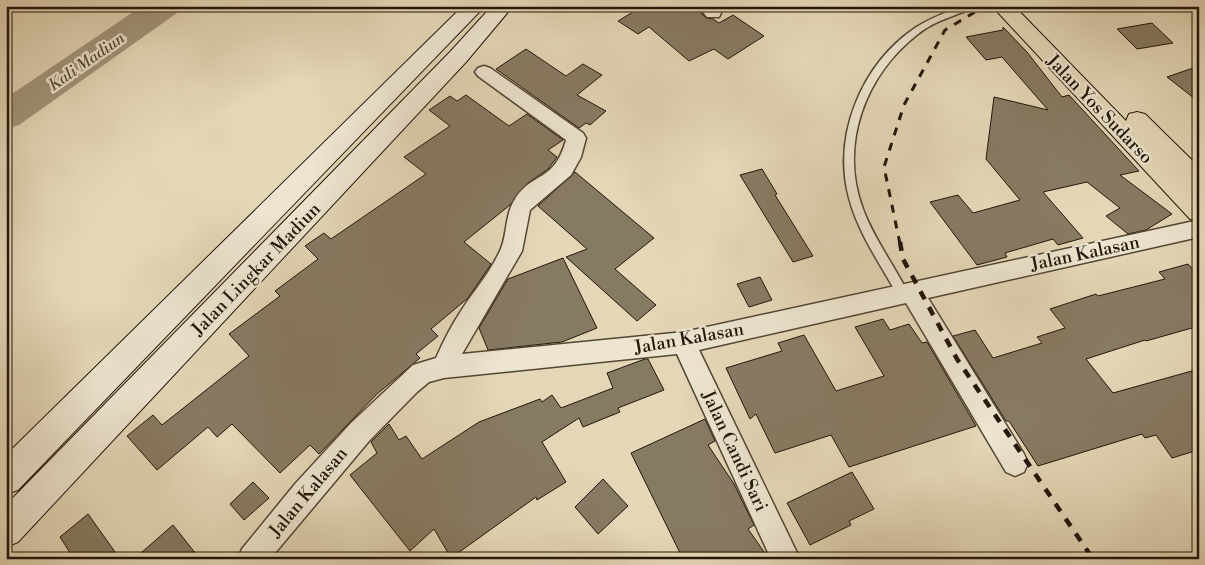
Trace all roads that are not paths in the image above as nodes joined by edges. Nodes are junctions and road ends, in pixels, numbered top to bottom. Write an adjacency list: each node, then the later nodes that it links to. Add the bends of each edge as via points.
1 (475, 6): 14 (main road, Jalan Lingkar Madiun)
2 (503, 6): 15 (main road, Jalan Lingkar Madiun)
3 (972, 6): 10 (lane, via 933,21 904,41 874,74 854,123 848,172 854,199)
4 (1002, 6): 8 (highway, Jalan Yos Sudarso)
5 (1026, 6): 7 (highway, Jalan Yos Sudarso)
6 (484, 72): 12 (street, via 576,138 562,172 525,201 518,213 512,249 498,276 462,328)
7 (1199, 183)
8 (1199, 212)
9 (1199, 228): 10 (street, Jalan Kalasan)
10 (906, 292): 11 (street, Jalan Kalasan); 13 (street)
11 (684, 343): 12 (street, Jalan Kalasan); 17 (street, Jalan Candi Sari)
12 (444, 367): 16 (street, Jalan Kalasan, via 422,373 360,432)
13 (1015, 463)
14 (6, 478)
15 (6, 530)
16 (252, 559)
17 (786, 559)

